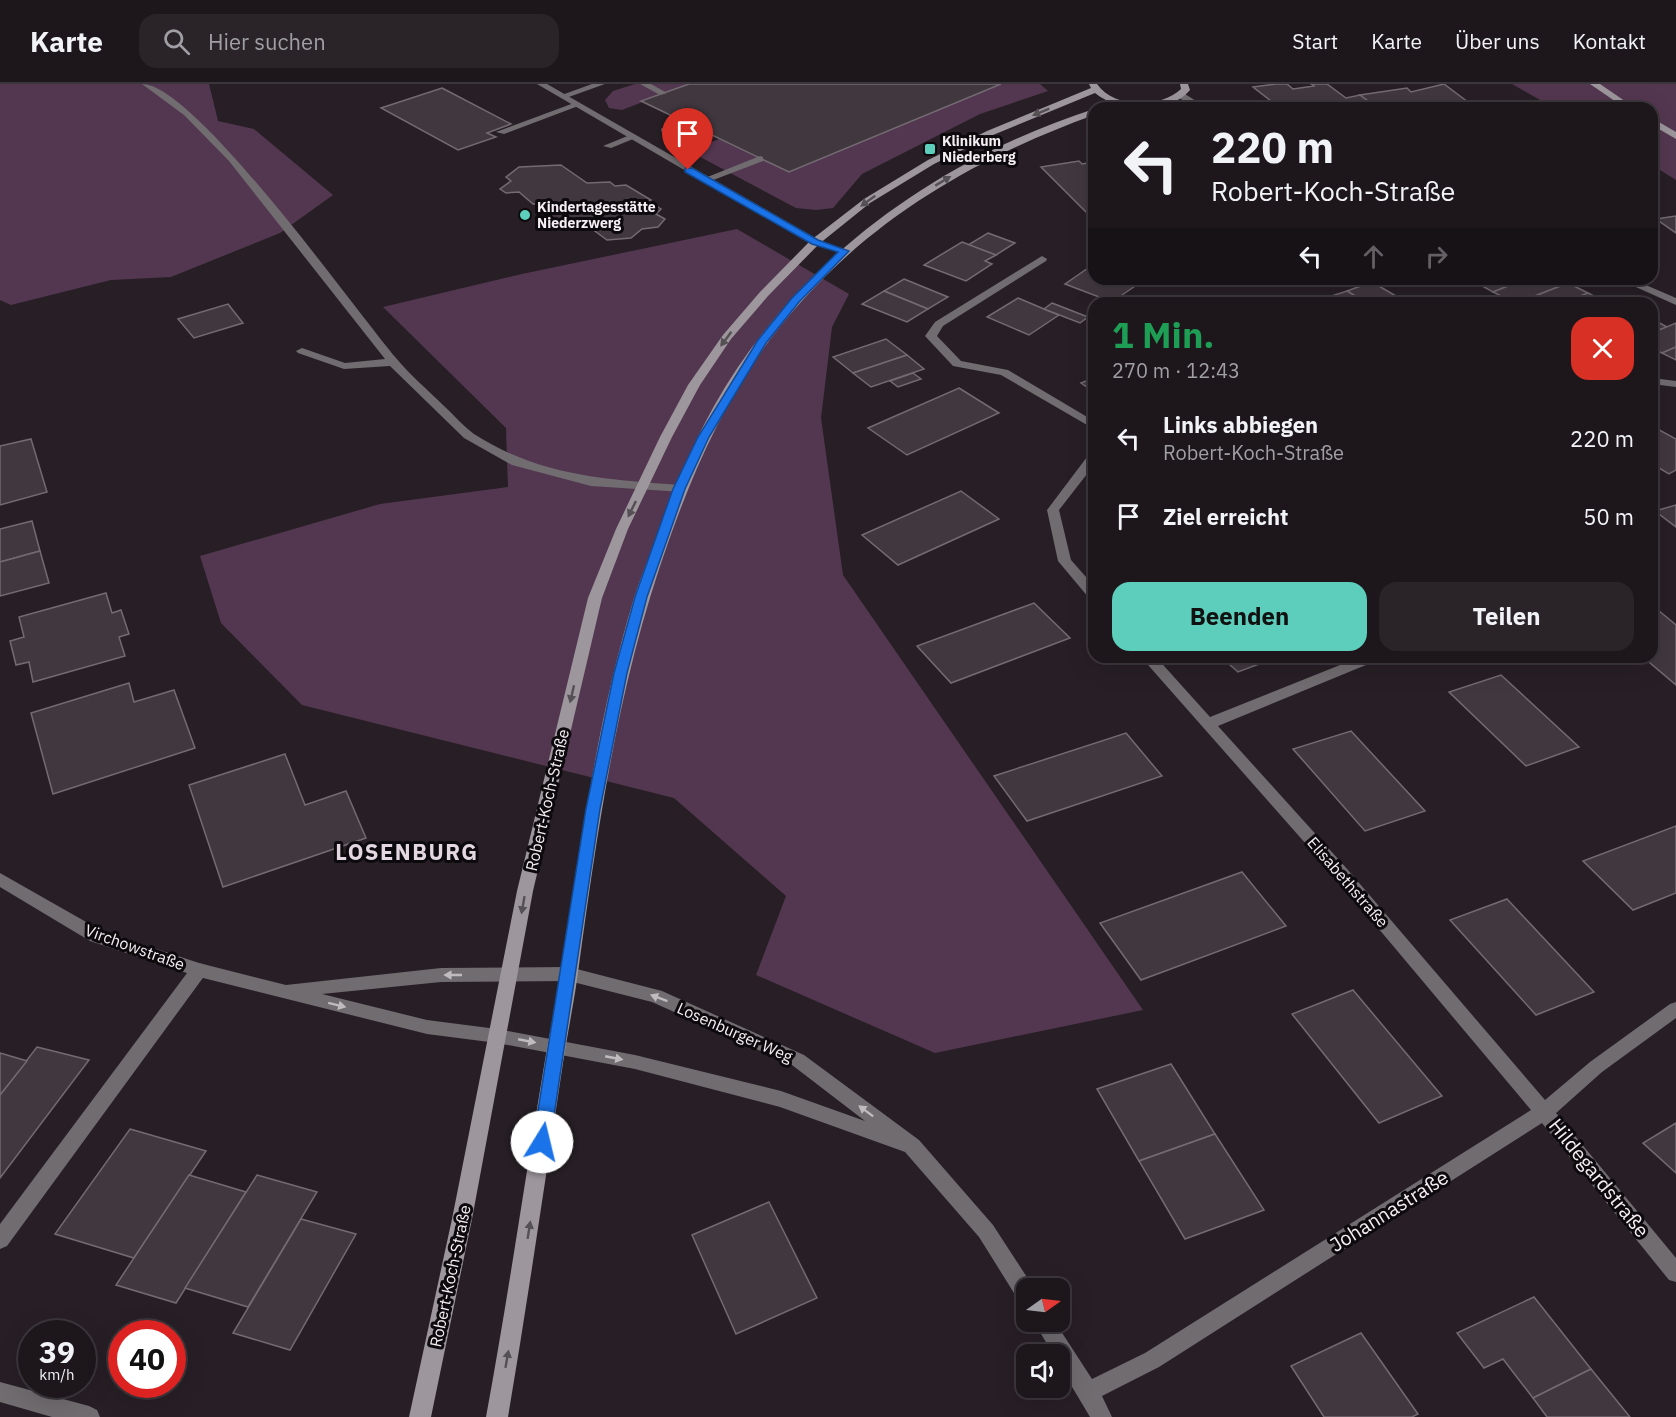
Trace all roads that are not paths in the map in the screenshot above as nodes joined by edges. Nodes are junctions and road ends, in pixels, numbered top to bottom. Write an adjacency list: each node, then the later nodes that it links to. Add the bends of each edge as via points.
1 (146, 84): 30 (street, via 187,112 232,159)
2 (541, 84): 9 (street)
3 (601, 84): 9 (street)
4 (644, 84): 8 (street)
5 (1184, 84): 10 (street)
6 (1594, 84): 14 (street)
7 (1094, 87): 11 (street, via 1105,97); 24 (street, Robert-Koch-Straße, one-way to 24, via 931,162 867,201)
8 (663, 93)
9 (562, 96): 15 (street)
10 (1182, 96): 12 (street); 13 (street)
11 (1121, 102)
12 (1163, 102)
13 (1192, 102)
14 (1622, 102)
15 (577, 105): 18 (street); 20 (street)
16 (1088, 114): 25 (street, one-way to 16, via 888,216 962,170 1018,141)
17 (1658, 125): 19 (street)
18 (501, 132)
19 (1676, 136)
20 (633, 137): 21 (street); 23 (street)
21 (608, 146)
22 (760, 159): 23 (street)
23 (705, 180): 24 (street)
24 (815, 242): 25 (street); 35 (street, Robert-Koch-Straße, one-way to 35, via 727,337 694,385)
25 (844, 251): 36 (street, via 762,342 704,437)
26 (1042, 259): 33 (street, via 939,324 931,336 957,364 1004,372)
27 (1637, 285): 28 (street)
28 (1676, 302)
29 (302, 351): 30 (street, via 344,366)
30 (393, 362): 35 (street, via 468,435 516,462 591,482)
31 (1658, 382): 32 (street)
32 (1676, 384)
33 (1088, 422)
34 (1088, 464): 37 (street, via 1053,510 1065,561)
35 (642, 488): 36 (street); 43 (street, Robert-Koch-Straße, one-way to 43, via 595,598 525,891)
36 (679, 489): 44 (street, via 641,597 620,673 591,821)
37 (1088, 588)
38 (1153, 663): 40 (street, Elisabethstraße)
39 (1357, 663): 40 (street)
40 (1208, 724): 49 (street, Elisabethstraße)
41 (0, 879): 42 (street, Virchowstraße, via 96,936)
42 (199, 970): 45 (street, Virchowstraße); 51 (street)
43 (511, 974): 44 (street, Virchowstraße); 45 (street, Virchowstraße, one-way to 45, via 441,975); 47 (street, Robert-Koch-Straße)
44 (569, 974): 48 (street); 50 (street, Losenburger Weg, one-way to 44, via 798,1060 656,996)
45 (280, 991): 47 (street, Virchowstraße, one-way to 47, via 427,1027)
46 (1676, 1009): 49 (street, Johannastraße, via 1596,1067)
47 (497, 1036): 48 (street, Virchowstraße, one-way to 48); 58 (street, Robert-Koch-Straße)
48 (556, 1047): 50 (street, Losenburger Weg, one-way to 50, via 781,1099); 59 (street, one-way to 48)
49 (1545, 1111): 52 (street, Hildegardstraße); 56 (street, Johannastraße, via 1152,1360)
50 (912, 1146): 53 (street, Losenburger Weg, via 986,1231)
51 (0, 1240)
52 (1676, 1273)
53 (1016, 1278)
54 (1050, 1332): 56 (street)
55 (0, 1392): 57 (street)
56 (1088, 1392): 60 (street)
57 (89, 1417)
58 (420, 1417)
59 (497, 1417)
60 (1101, 1417)

